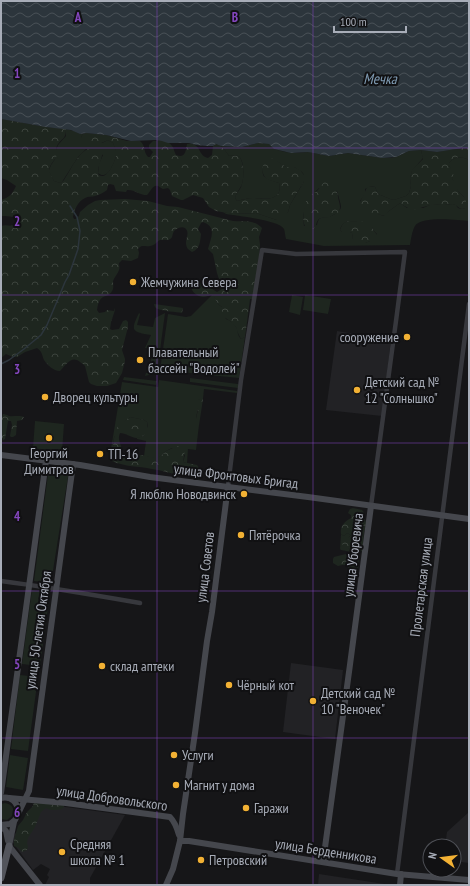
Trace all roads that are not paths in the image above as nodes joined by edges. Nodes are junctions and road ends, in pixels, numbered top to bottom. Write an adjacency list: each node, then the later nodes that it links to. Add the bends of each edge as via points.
1 (405, 252): 6 (street, улица Советов, via 296,254 262,250); 7 (street, улица Уборевича)
2 (469, 304): 8 (street, Пролетарская улица)
3 (1, 455): 4 (street, улица Фронтовых Бригад)
4 (46, 461): 5 (street, улица Фронтовых Бригад); 11 (street, улица 50-летия Октября)
5 (73, 464): 6 (street, улица Фронтовых Бригад, via 150,477); 12 (street, улица 50-летия Октября)
6 (228, 486): 7 (street, улица Фронтовых Бригад); 19 (street, улица Советов)
7 (371, 506): 8 (street, улица Фронтовых Бригад); 25 (street, улица Уборевича)
8 (442, 516): 9 (street, улица Фронтовых Бригад); 26 (street, Пролетарская улица)
9 (469, 520)
10 (1, 581): 11 (street)
11 (29, 585): 12 (street); 14 (street, улица 50-летия Октября)
12 (56, 588): 13 (street); 17 (street, улица 50-летия Октября)
13 (140, 603)
14 (1, 794)
15 (1, 798): 16 (street, улица Добровольского)
16 (9, 798): 17 (street, улица Добровольского); 18 (street, via 16,803)
17 (25, 799): 18 (street, улица 50-летия Октября); 20 (street, улица Добровольского)
18 (18, 814): 21 (street, улица 50-летия Октября)
19 (183, 814): 20 (street); 23 (street, улица Советов)
20 (170, 817): 23 (street, улица Добровольского, via 174,820)
21 (14, 822): 22 (street); 24 (street, улица 50-летия Октября)
22 (1, 825): 24 (street, via 7,834)
23 (180, 841): 25 (street, улица Берденникова); 30 (street, улица Советов)
24 (9, 846): 27 (main road); 29 (street)
25 (323, 862): 26 (street, улица Берденникова)
26 (399, 874): 28 (street, улица Берденникова); 31 (street, Пролетарская улица)
27 (1, 878)
28 (469, 880)
29 (40, 885)
30 (166, 885)
31 (400, 885)

